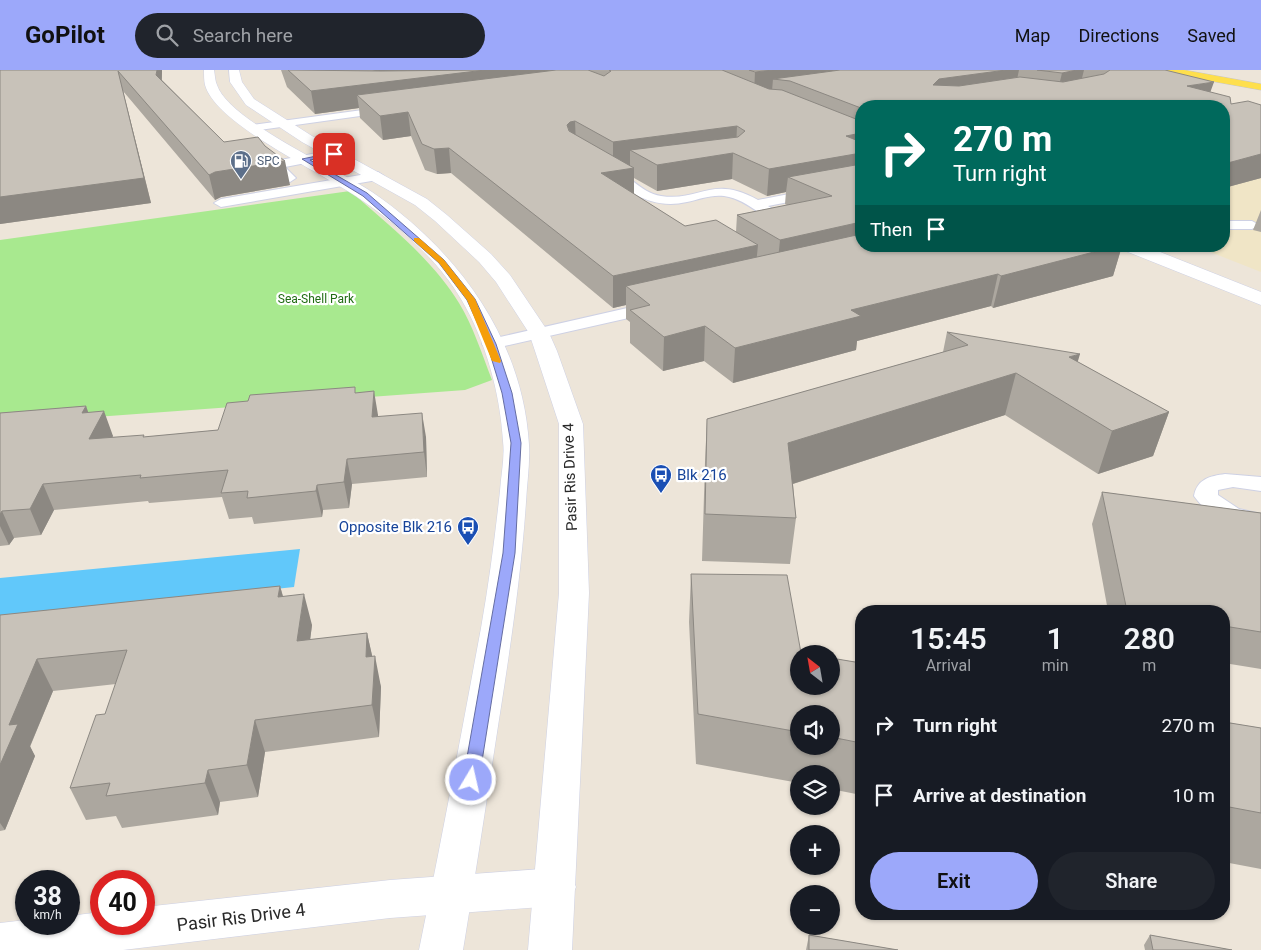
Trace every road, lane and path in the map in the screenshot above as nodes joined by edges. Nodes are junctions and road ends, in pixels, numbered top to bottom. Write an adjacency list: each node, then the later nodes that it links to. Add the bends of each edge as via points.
1 (209, 70): 9 (street, via 207,77 211,91)
2 (234, 70): 8 (street, Pasir Ris Drive 4, via 236,82 250,102)
3 (1166, 70): 6 (main road)
4 (1200, 70): 5 (main road)
5 (1261, 81)
6 (1261, 87)
7 (405, 108): 8 (lane)
8 (281, 123): 9 (lane); 10 (street, Pasir Ris Drive 4)
9 (253, 128): 11 (street)
10 (334, 154): 11 (lane); 15 (street, Pasir Ris Drive 4)
11 (304, 159): 16 (street); 18 (lane, via 275,165)
12 (597, 164): 14 (lane)
13 (631, 171): 14 (lane)
14 (612, 173): 20 (lane, via 660,200 725,192)
15 (378, 176): 16 (lane); 27 (street, Pasir Ris Drive 4, via 421,202 484,258)
16 (346, 182): 18 (lane); 28 (street, via 380,206 442,262 471,299)
17 (855, 185): 20 (lane)
18 (304, 188): 19 (lane)
19 (221, 203)
20 (754, 205): 23 (lane, via 778,220)
21 (1230, 225): 22 (lane)
22 (1252, 225)
23 (750, 228)
24 (1144, 252): 25 (street)
25 (1261, 299)
26 (675, 302): 27 (lane)
27 (540, 333): 28 (lane); 31 (street, Pasir Ris Drive 4, via 571,424 574,593)
28 (492, 344): 32 (street, via 507,393 516,443 509,553)
29 (1261, 484): 30 (lane, via 1217,482 1207,488 1206,496 1225,513)
30 (1261, 521)
31 (555, 888): 32 (street, Pasir Ris Drive 4); 35 (street, Pasir Ris Drive 4)
32 (452, 894): 33 (street, Pasir Ris Drive 4); 34 (street)
33 (0, 944)
34 (441, 950)
35 (550, 950)

